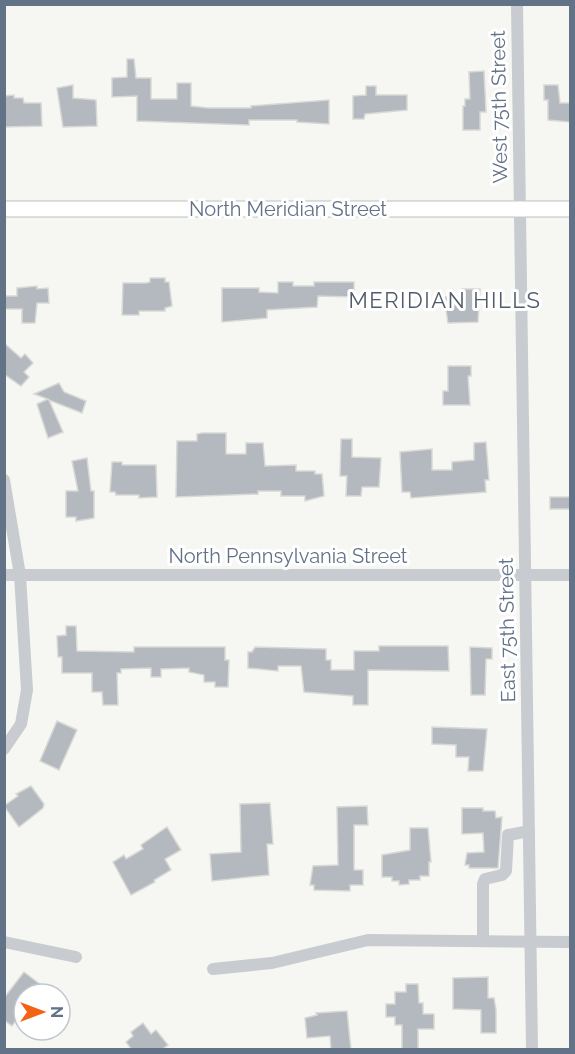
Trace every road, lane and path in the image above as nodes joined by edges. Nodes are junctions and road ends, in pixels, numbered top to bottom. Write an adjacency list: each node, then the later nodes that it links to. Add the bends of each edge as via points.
1 (517, 4): 3 (street, West 75th Street)
2 (4, 209): 3 (main road, North Meridian Street)
3 (520, 209): 4 (main road, North Meridian Street); 8 (street, East 75th Street)
4 (570, 209)
5 (4, 480): 7 (street)
6 (4, 575): 7 (street, North Pennsylvania Street)
7 (20, 575): 8 (street, North Pennsylvania Street); 10 (street, via 27,697 18,730)
8 (525, 575): 9 (street, North Pennsylvania Street); 11 (street, East 75th Street)
9 (570, 575)
10 (4, 749)
11 (529, 831): 12 (street, via 508,835 506,871 483,884); 14 (street, East 75th Street)
12 (483, 941): 14 (street); 17 (street, via 368,940 272,963)
13 (4, 942): 16 (street)
14 (531, 942): 15 (street); 18 (street, East 75th Street)
15 (570, 942)
16 (76, 957)
17 (213, 969)
18 (532, 1050)

